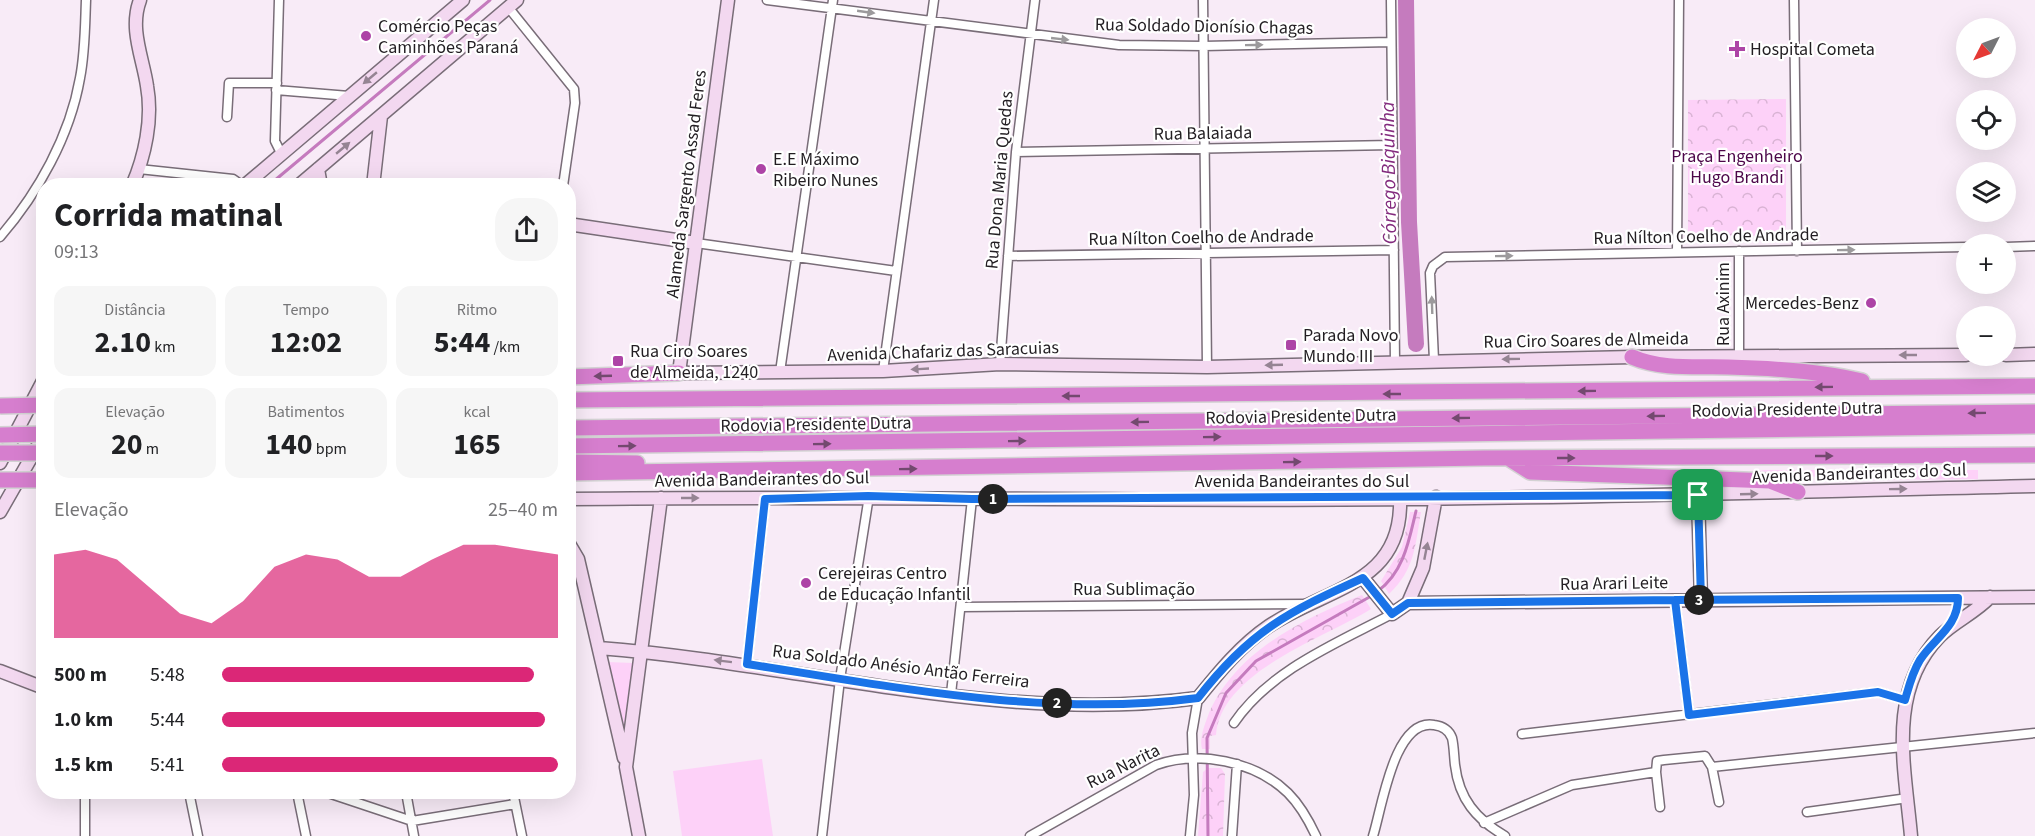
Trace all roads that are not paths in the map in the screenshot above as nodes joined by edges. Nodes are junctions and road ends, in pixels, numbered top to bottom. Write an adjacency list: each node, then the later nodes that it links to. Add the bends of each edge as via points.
1 (86, 0): 29 (street, via 80,78 70,121)
2 (140, 0): 27 (street, via 136,35 148,102)
3 (279, 0): 19 (street)
4 (463, 0): 20 (street, one-way to 20)
5 (728, 0): 40 (street, Alameda Sargento Assad Feres)
6 (767, 0): 14 (street, Rua Soldado Dionísio Chagas)
7 (934, 0): 15 (street)
8 (1035, 0): 16 (street, Rua Dona Maria Quedas)
9 (1203, 0): 18 (street)
10 (1391, 0): 17 (street)
11 (1678, 0): 47 (street)
12 (1794, 0): 46 (street)
13 (513, 4): 21 (street); 36 (street, via 574,89)
14 (833, 4): 15 (street, Rua Soldado Dionísio Chagas, one-way to 15); 50 (street)
15 (931, 22): 16 (street, Rua Soldado Dionísio Chagas); 51 (street)
16 (1030, 36): 18 (street, Rua Soldado Dionísio Chagas, one-way to 18, via 1119,45); 25 (street, Rua Dona Maria Quedas)
17 (1391, 42): 18 (street, Rua Soldado Dionísio Chagas, one-way to 17); 23 (street)
18 (1204, 46): 24 (street)
19 (277, 87): 20 (street); 22 (street, via 228,84); 26 (street, via 275,141)
20 (349, 96): 26 (street)
21 (381, 116): 28 (street, one-way to 21); 35 (street)
22 (227, 117)
23 (1392, 145): 24 (street, Rua Balaiada); 44 (street)
24 (1206, 150): 25 (street, Rua Balaiada); 48 (street)
25 (1016, 152): 49 (street, Rua Dona Maria Quedas)
26 (281, 153): 32 (street)
27 (139, 169): 30 (street); 31 (street)
28 (318, 169): 33 (street); 34 (street)
29 (41, 178)
30 (135, 178)
31 (233, 178)
32 (253, 178)
33 (307, 178)
34 (320, 178)
35 (374, 178)
36 (564, 178)
37 (36, 188): 39 (street)
38 (576, 225): 40 (street)
39 (0, 237)
40 (696, 243): 50 (street); 63 (street, Alameda Sargento Assad Feres)
41 (2035, 246): 42 (street)
42 (2016, 247)
43 (1956, 248): 46 (street, Rua Nílton Coelho de Andrade, one-way to 43)
44 (1394, 250): 48 (street, Rua Nílton Coelho de Andrade); 58 (street)
45 (1739, 251): 46 (street, Rua Nílton Coelho de Andrade); 47 (street, Rua Nílton Coelho de Andrade); 56 (street, Rua Axinim)
46 (1797, 251)
47 (1677, 252): 57 (street, Rua Nílton Coelho de Andrade, one-way to 47, via 1430,273 1446,257)
48 (1206, 254): 49 (street, Rua Nílton Coelho de Andrade); 60 (street)
49 (1008, 256): 59 (street, Rua Dona Maria Quedas)
50 (798, 257): 51 (street); 62 (street)
51 (896, 271): 61 (street)
52 (2016, 354): 53 (street)
53 (2035, 354)
54 (1956, 355): 56 (street, Rua Ciro Soares de Almeida, one-way to 56)
55 (1632, 357): 56 (street, Rua Ciro Soares de Almeida); 57 (street, Rua Ciro Soares de Almeida, one-way to 57); 65 (highway, via 1650,364 1835,375)
56 (1739, 357)
57 (1434, 360): 58 (street, Rua Ciro Soares de Almeida)
58 (1395, 362): 60 (street, Rua Ciro Soares de Almeida, one-way to 60)
59 (1000, 364): 60 (street, Avenida Chafariz das Saracuias); 61 (street, Avenida Chafariz das Saracuias, one-way to 61)
60 (1207, 367)
61 (883, 371): 62 (street, Avenida Chafariz das Saracuias)
62 (780, 372): 63 (street, Avenida Chafariz das Saracuias)
63 (679, 373): 64 (highway, one-way to 64)
64 (576, 377)
65 (1883, 386): 66 (highway, Rodovia Presidente Dutra); 68 (highway, Rodovia Presidente Dutra, one-way to 68)
66 (2035, 386)
67 (36, 394): 83 (street)
68 (576, 400)
69 (36, 405): 70 (highway, bridge)
70 (0, 406)
71 (2035, 412): 73 (highway, Rodovia Presidente Dutra, one-way to 73)
72 (2035, 426): 76 (highway, Rodovia Presidente Dutra, one-way to 72)
73 (576, 428)
74 (0, 435): 75 (highway, bridge)
75 (36, 435)
76 (576, 446)
77 (36, 449): 98 (street)
78 (0, 453): 79 (highway, bridge)
79 (36, 453)
80 (2035, 454): 81 (highway, one-way to 80)
81 (1508, 458): 84 (highway, one-way to 81); 89 (highway, via 1530,472 1770,482)
82 (576, 462): 84 (highway, via 698,464)
83 (0, 463)
84 (723, 472): 85 (highway)
85 (576, 473)
86 (0, 480): 87 (highway, bridge)
87 (36, 480)
88 (2035, 486): 89 (street, Avenida Bandeirantes do Sul, one-way to 88)
89 (1798, 492): 90 (street, Avenida Bandeirantes do Sul, one-way to 89)
90 (1698, 495): 92 (street, Avenida Bandeirantes do Sul); 105 (street)
91 (868, 496): 94 (street, Avenida Bandeirantes do Sul); 95 (street, Avenida Bandeirantes do Sul); 115 (street)
92 (1436, 497): 96 (street, Avenida Bandeirantes do Sul); 106 (street, one-way to 92, via 1423,568)
93 (661, 498): 94 (street, Avenida Bandeirantes do Sul, one-way to 94); 97 (street, Avenida Bandeirantes do Sul); 112 (street)
94 (765, 499): 113 (street)
95 (972, 499): 96 (street, Avenida Bandeirantes do Sul); 108 (street)
96 (1400, 499): 100 (street, via 1392,544)
97 (576, 500)
98 (0, 511)
99 (576, 556): 111 (street)
100 (1366, 581): 107 (street); 109 (street)
101 (1990, 597): 102 (street, Rua Arari Leite); 103 (street, Rua Arari Leite); 110 (street)
102 (2035, 597)
103 (1958, 598): 105 (street, Rua Arari Leite); 110 (street)
104 (1675, 600): 105 (street, Rua Arari Leite); 106 (street, Rua Arari Leite); 120 (street)
105 (1701, 600)
106 (1408, 603): 109 (street)
107 (1306, 604): 108 (street, Rua Sublimação); 118 (street, via 1253,637)
108 (961, 607): 117 (street)
109 (1392, 614): 121 (street, via 1308,657 1254,698)
110 (1952, 625): 119 (street, via 1921,660)
111 (599, 648): 112 (street, Rua Soldado Anésio Antão Ferreira); 127 (street)
112 (641, 651): 113 (street, Rua Soldado Anésio Antão Ferreira, one-way to 112); 127 (street)
113 (747, 664): 115 (street, Rua Soldado Anésio Antão Ferreira)
114 (0, 671): 116 (street)
115 (840, 679): 117 (street, Rua Soldado Anésio Antão Ferreira); 149 (street)
116 (36, 685)
117 (951, 694): 118 (street, Rua Soldado Anésio Antão Ferreira, via 1094,706)
118 (1198, 698): 125 (street, via 1192,733)
119 (1905, 700): 120 (street, via 1878,692); 124 (street)
120 (1689, 715): 123 (street)
121 (1234, 723)
122 (2035, 733): 124 (street)
123 (1522, 734)
124 (1902, 745): 128 (street); 130 (street)
125 (1197, 759): 126 (street, Rua Narita); 150 (street, Rua Narita, via 1167,761 1144,770); 151 (street)
126 (1237, 764): 152 (street); 153 (street, Rua Narita, via 1276,783 1289,794)
127 (626, 767): 148 (street)
128 (1712, 767): 129 (street, via 1705,756 1657,761); 137 (street)
129 (1656, 772): 139 (street); 142 (street, via 1561,788)
130 (1908, 798): 140 (street); 156 (street)
131 (85, 799): 143 (street)
132 (190, 799): 144 (street)
133 (298, 799): 145 (street)
134 (346, 799): 141 (street)
135 (407, 799): 141 (street)
136 (514, 799): 138 (street)
137 (1719, 802)
138 (515, 804): 141 (street); 147 (street)
139 (1660, 807)
140 (1807, 812)
141 (411, 821): 146 (street)
142 (1484, 823): 154 (street, via 1460,791 1450,734 1429,724 1410,733 1399,749); 155 (street)
143 (85, 836)
144 (198, 836)
145 (306, 836)
146 (414, 836)
147 (522, 836)
148 (639, 836)
149 (822, 836)
150 (1030, 836)
151 (1190, 836)
152 (1232, 836)
153 (1316, 836)
154 (1372, 836)
155 (1505, 836)
156 (1911, 836)

